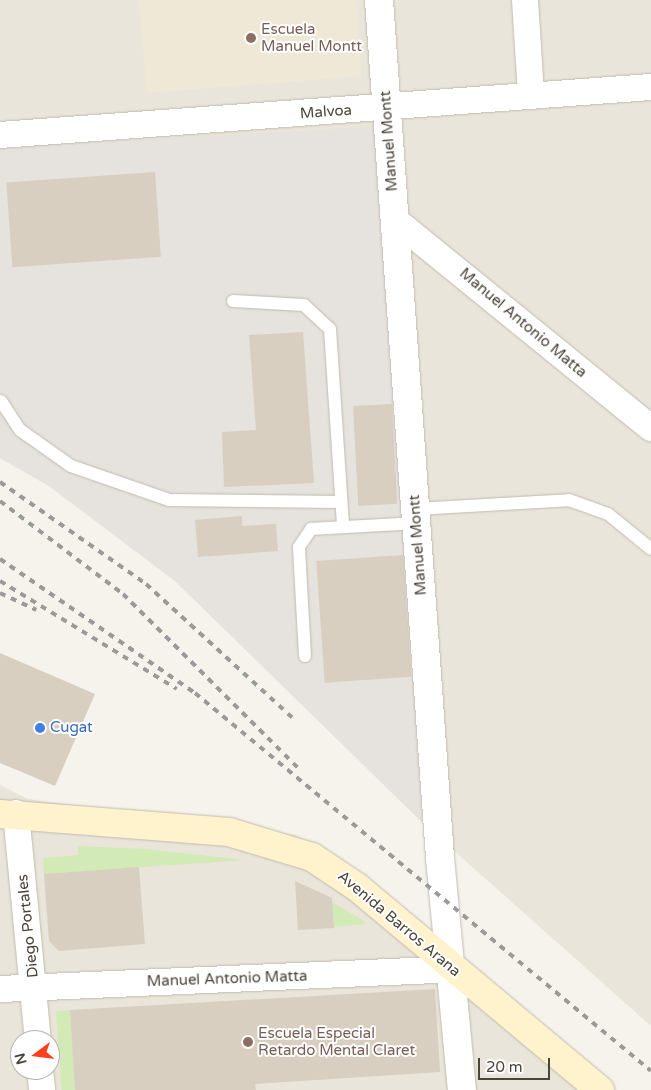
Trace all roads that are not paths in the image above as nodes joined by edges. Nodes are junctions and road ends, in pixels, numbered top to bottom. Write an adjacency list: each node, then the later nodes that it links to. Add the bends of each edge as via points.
1 (379, 0): 5 (street, Manuel Montt)
2 (525, 0): 4 (street)
3 (651, 87): 4 (street, Malvoa)
4 (532, 96): 5 (street, Malvoa)
5 (387, 108): 6 (street, Malvoa); 7 (street, Manuel Montt)
6 (0, 135)
7 (395, 220): 10 (street, Manuel Antonio Matta); 12 (street, Manuel Montt)
8 (234, 301): 11 (lane, via 304,305 330,329)
9 (1, 401): 11 (lane, via 20,430 71,466 169,500)
10 (651, 428)
11 (341, 502): 13 (lane)
12 (416, 516): 13 (lane); 14 (lane, via 569,500 608,514); 17 (street, Manuel Montt, via 440,858)
13 (343, 527): 15 (lane, via 311,529 299,547)
14 (651, 549)
15 (305, 656)
16 (5, 810): 17 (main road, Avenida Barros Arana, via 229,832 287,847 350,881); 18 (street, Diego Portales)
17 (454, 969): 18 (street, Manuel Antonio Matta); 21 (street, Manuel Montt); 22 (main road, Avenida Barros Arana)
18 (34, 987): 19 (street, Manuel Antonio Matta); 20 (street, Diego Portales)
19 (0, 989)
20 (37, 1030)
21 (462, 1090)
22 (600, 1090)

